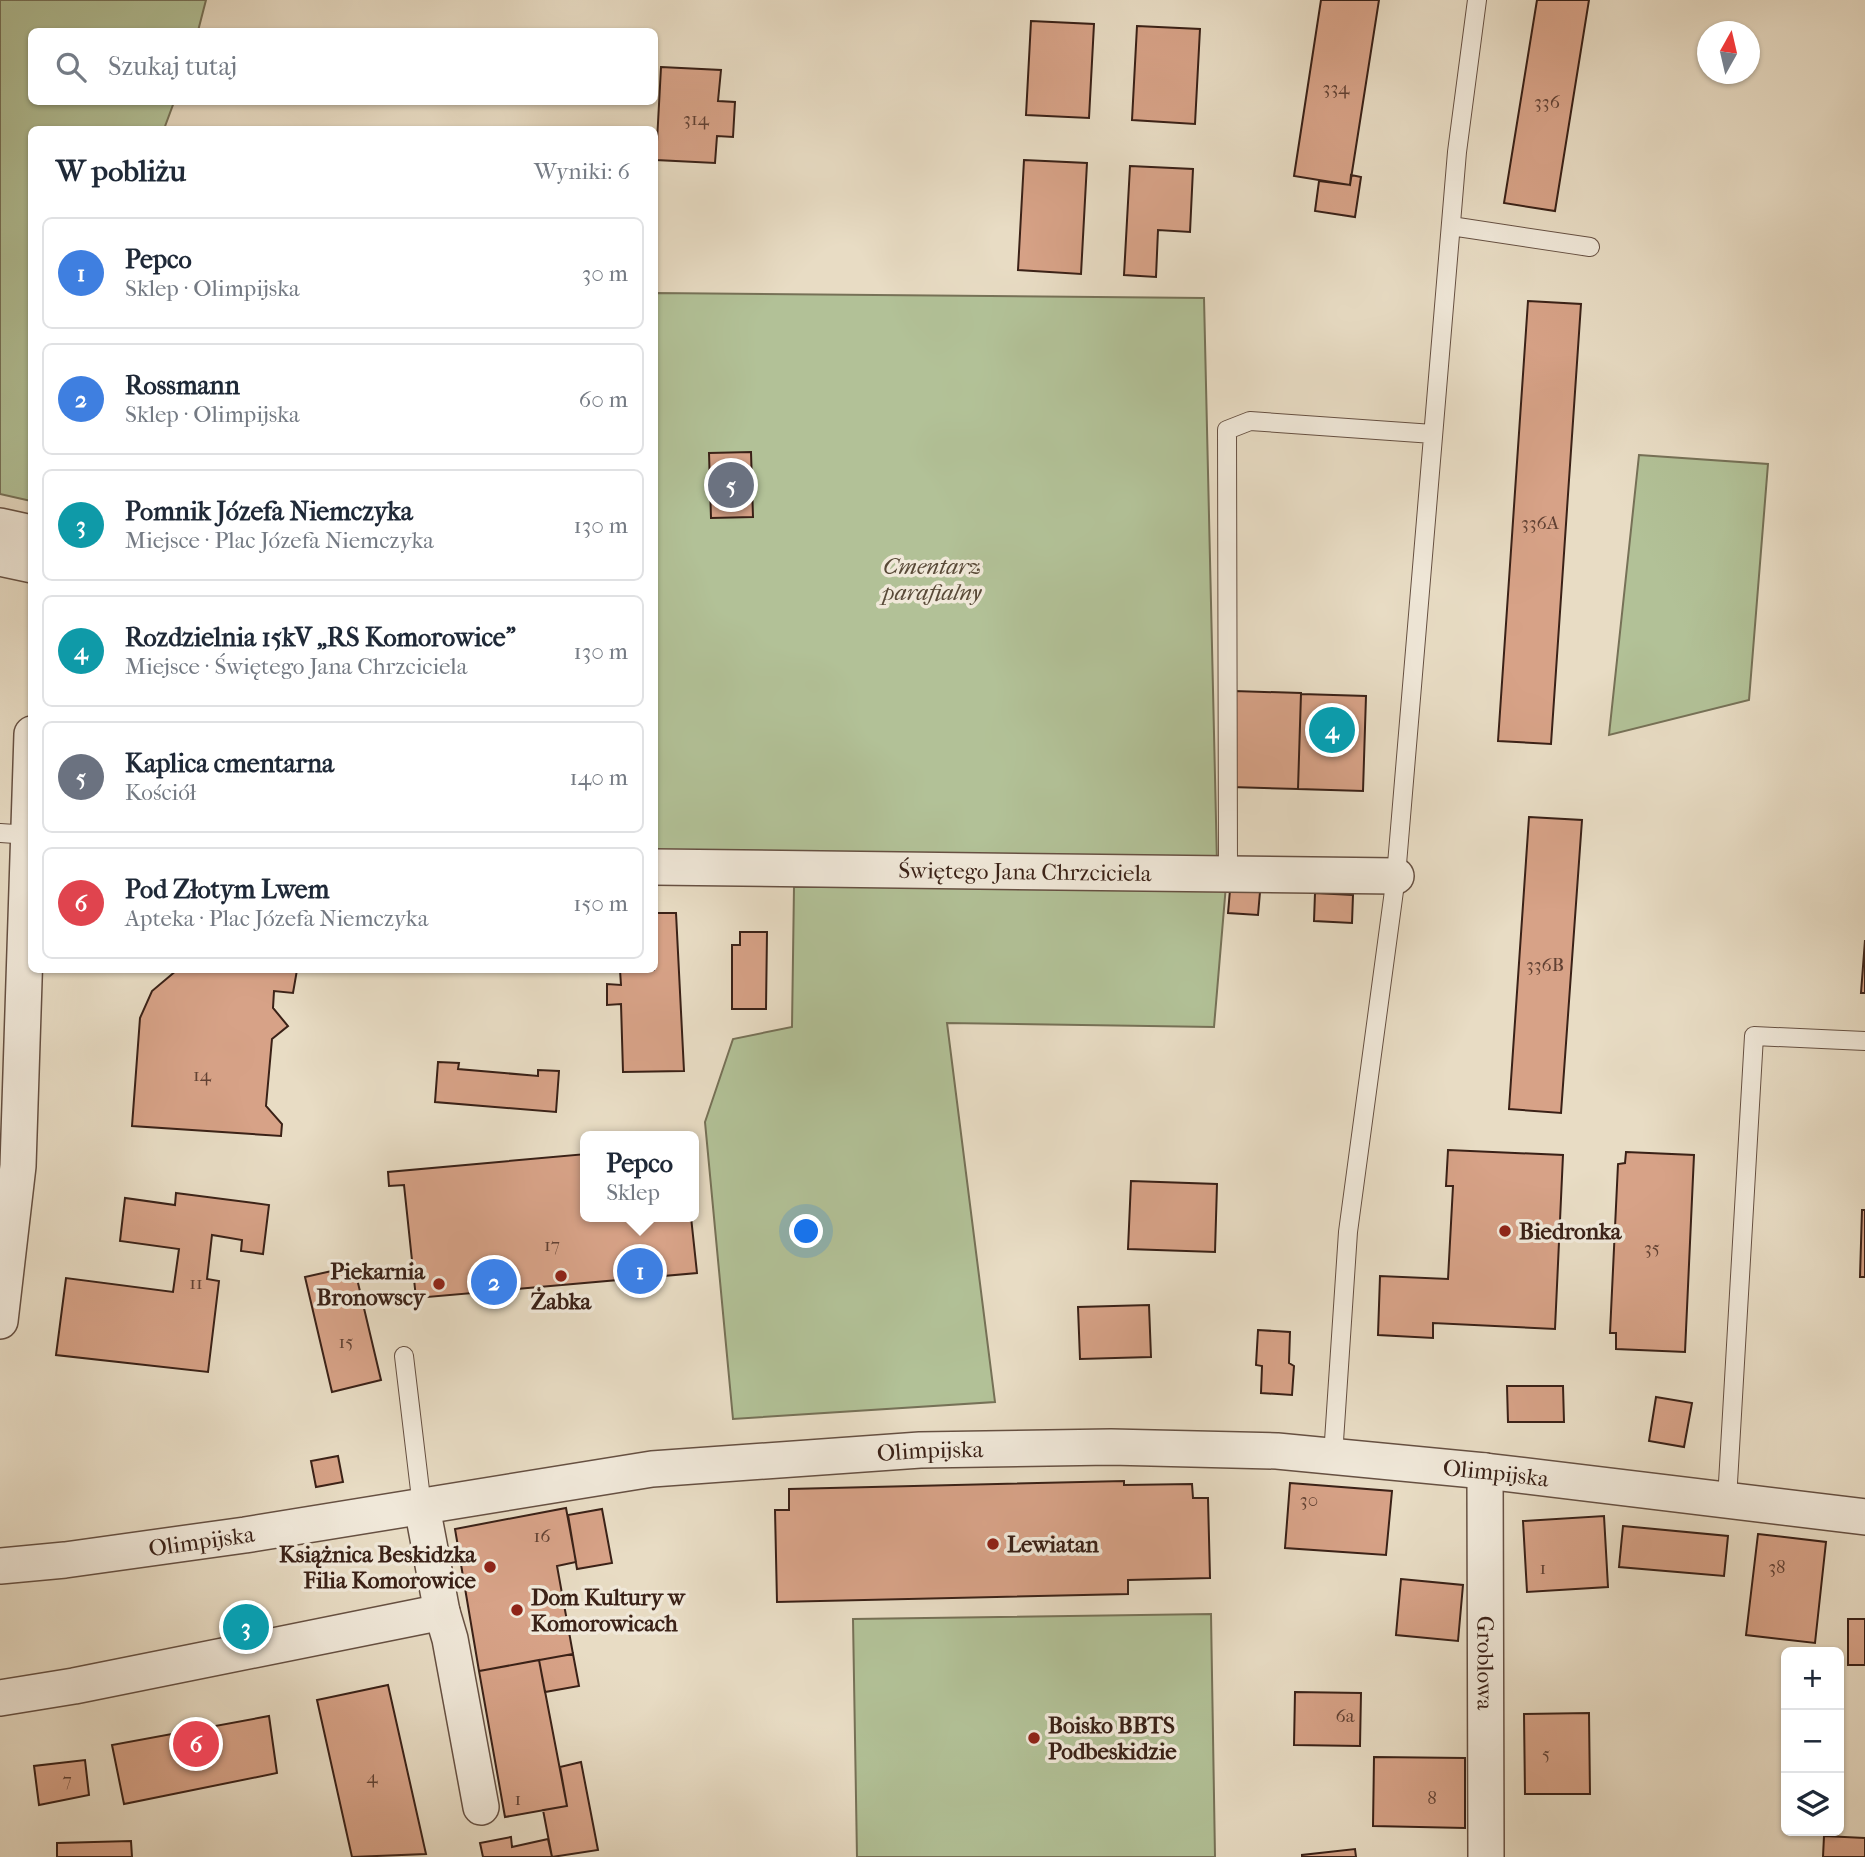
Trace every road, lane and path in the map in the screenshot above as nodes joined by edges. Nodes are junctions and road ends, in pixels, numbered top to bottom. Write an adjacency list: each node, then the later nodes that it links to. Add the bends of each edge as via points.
1 (1477, 0): 2 (lane)
2 (1451, 226): 3 (lane); 4 (lane)
3 (1590, 247)
4 (1433, 435): 12 (lane, via 1250,421 1227,430); 13 (lane)
5 (0, 526): 6 (street)
6 (28, 532)
7 (0, 558): 8 (street)
8 (28, 564)
9 (28, 779): 10 (street)
10 (22, 846): 15 (street)
11 (658, 867): 12 (street, Świętego Jana Chrzciciela)
12 (1228, 874): 13 (street, Świętego Jana Chrzciciela)
13 (1396, 876): 18 (lane, via 1348,1232)
14 (1865, 1041): 20 (lane, via 1754,1036)
15 (10, 1130): 16 (street, via 19,1166)
16 (0, 1321)
17 (404, 1356): 21 (lane)
18 (1333, 1456): 19 (street, Olimpijska); 21 (street, Olimpijska, via 1111,1447 880,1452 652,1469)
19 (1485, 1471): 20 (street, Olimpijska); 27 (street, Groblowa)
20 (1727, 1500): 22 (street, Olimpijska)
21 (422, 1507): 23 (street, Olimpijska); 24 (street)
22 (1865, 1517)
23 (0, 1566)
24 (442, 1612): 25 (street); 26 (street)
25 (0, 1698)
26 (481, 1807)
27 (1486, 1857)

